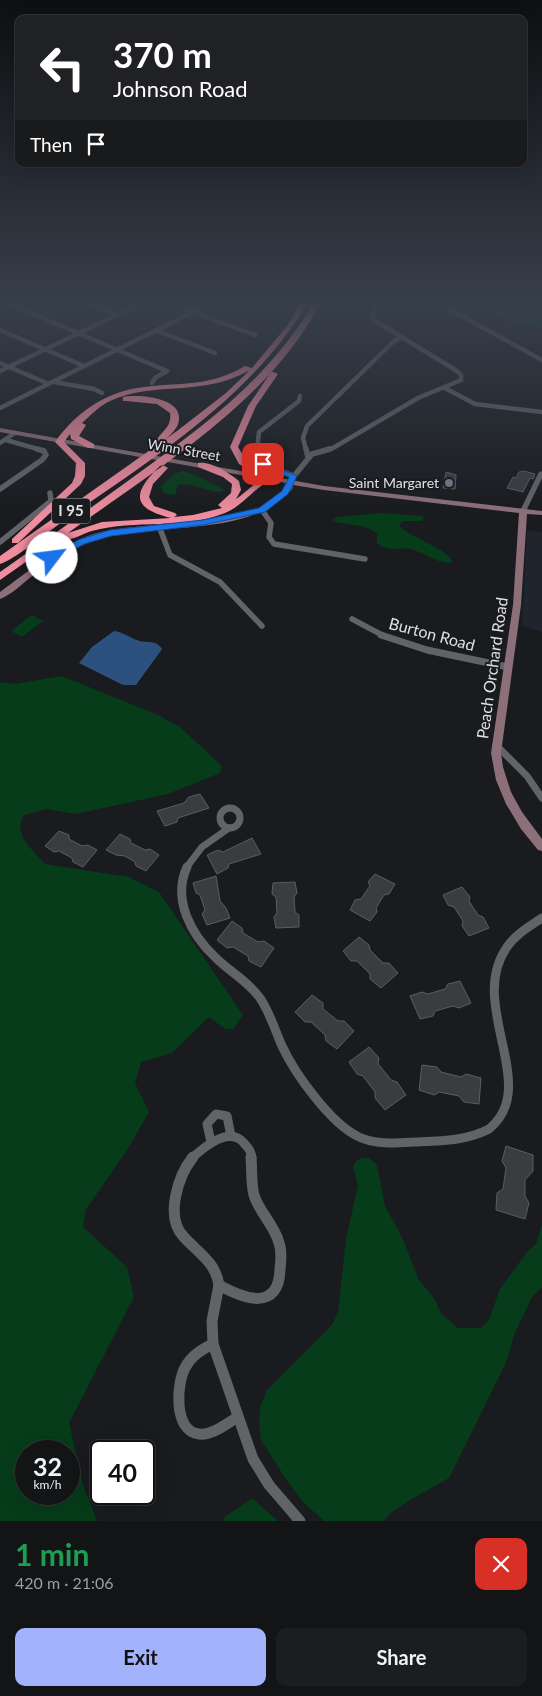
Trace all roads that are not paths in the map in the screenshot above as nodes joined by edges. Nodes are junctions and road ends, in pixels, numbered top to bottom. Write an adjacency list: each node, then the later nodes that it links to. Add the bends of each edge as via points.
1 (24, 372): 10 (street)
2 (73, 372): 10 (street)
3 (165, 372): 11 (street)
4 (242, 372): 19 (highway, via 221,382 137,390 109,398 98,404)
5 (250, 372): 22 (highway, I 95, via 227,395)
6 (266, 372): 25 (highway)
7 (274, 372): 28 (highway, via 252,406 234,444 242,462)
8 (362, 372): 23 (street, via 307,426 303,438)
9 (457, 372): 12 (street, via 460,381)
10 (52, 383): 13 (street); 15 (street)
11 (152, 383)
12 (445, 388): 16 (street, via 475,404); 23 (street, via 418,398 335,448)
13 (102, 393)
14 (300, 396): 29 (street, via 299,402 259,432 257,438 260,462)
15 (0, 408)
16 (542, 412)
17 (0, 430): 18 (street, Winn Street)
18 (16, 433): 19 (street, Winn Street); 20 (street)
19 (60, 440): 21 (street, Winn Street); 38 (highway, via 59,443 79,462 78,481 53,508)
20 (3, 441): 30 (street, via 44,451 46,455)
21 (92, 446): 22 (highway, via 74,436 86,421 110,403 141,398 166,404 176,417 172,430); 24 (street, Winn Street)
22 (156, 448): 40 (highway, I 95)
23 (308, 457): 29 (street)
24 (201, 465): 25 (highway, via 232,478 236,491 229,501 220,506 186,515 158,511 144,500 143,491); 26 (street, Winn Street)
25 (160, 466): 41 (highway, I 95)
26 (243, 473): 28 (street, Winn Street); 32 (highway, via 251,479)
27 (541, 474): 34 (street)
28 (269, 478): 29 (street, Winn Street); 32 (highway, via 256,484)
29 (291, 479): 33 (street, via 290,487); 34 (street, Winn Street, via 381,495)
30 (0, 488)
31 (50, 493): 37 (street, via 50,502)
32 (235, 504): 41 (highway, via 200,517 121,521 90,527 61,540)
33 (262, 510): 36 (street, via 213,521); 39 (street, via 271,524 269,537 274,544)
34 (523, 511): 35 (street, Winn Street); 45 (street, Peach Orchard Road, via 517,605)
35 (542, 513)
36 (159, 526): 42 (street, via 119,531 81,542 58,554); 44 (street, via 170,555 217,580)
37 (0, 542)
38 (0, 553)
39 (365, 559)
40 (0, 561)
41 (0, 578)
42 (0, 596)
43 (352, 618): 45 (street, Burton Road, via 374,632 414,646)
44 (262, 626)
45 (508, 667): 46 (street, Peach Orchard Road)
46 (496, 745): 47 (street, via 527,776); 49 (street, Peach Orchard Road, via 503,786 518,815)
47 (542, 798)
48 (229, 828): 52 (street, via 209,840 188,865 181,889 185,911 211,952 261,999 294,1067 341,1124 363,1138 391,1142 462,1138 482,1133 497,1124)
49 (542, 848)
50 (542, 918): 51 (street, via 506,948 497,972 496,997)
51 (512, 1038)
52 (516, 1100)
53 (231, 1136): 54 (street); 54 (street, via 228,1117 216,1114 207,1124); 55 (street, via 242,1140 251,1150 256,1202 280,1245 280,1279 274,1293 255,1300)
54 (211, 1142): 55 (street, via 192,1157 183,1170 176,1190 175,1216 182,1234 216,1270)
55 (219, 1285): 56 (street, via 212,1315)
56 (213, 1344): 57 (street); 57 (street, via 196,1353 182,1372 179,1396 183,1418 190,1430 200,1434)
57 (238, 1417): 58 (street, via 260,1472)
58 (300, 1521)

